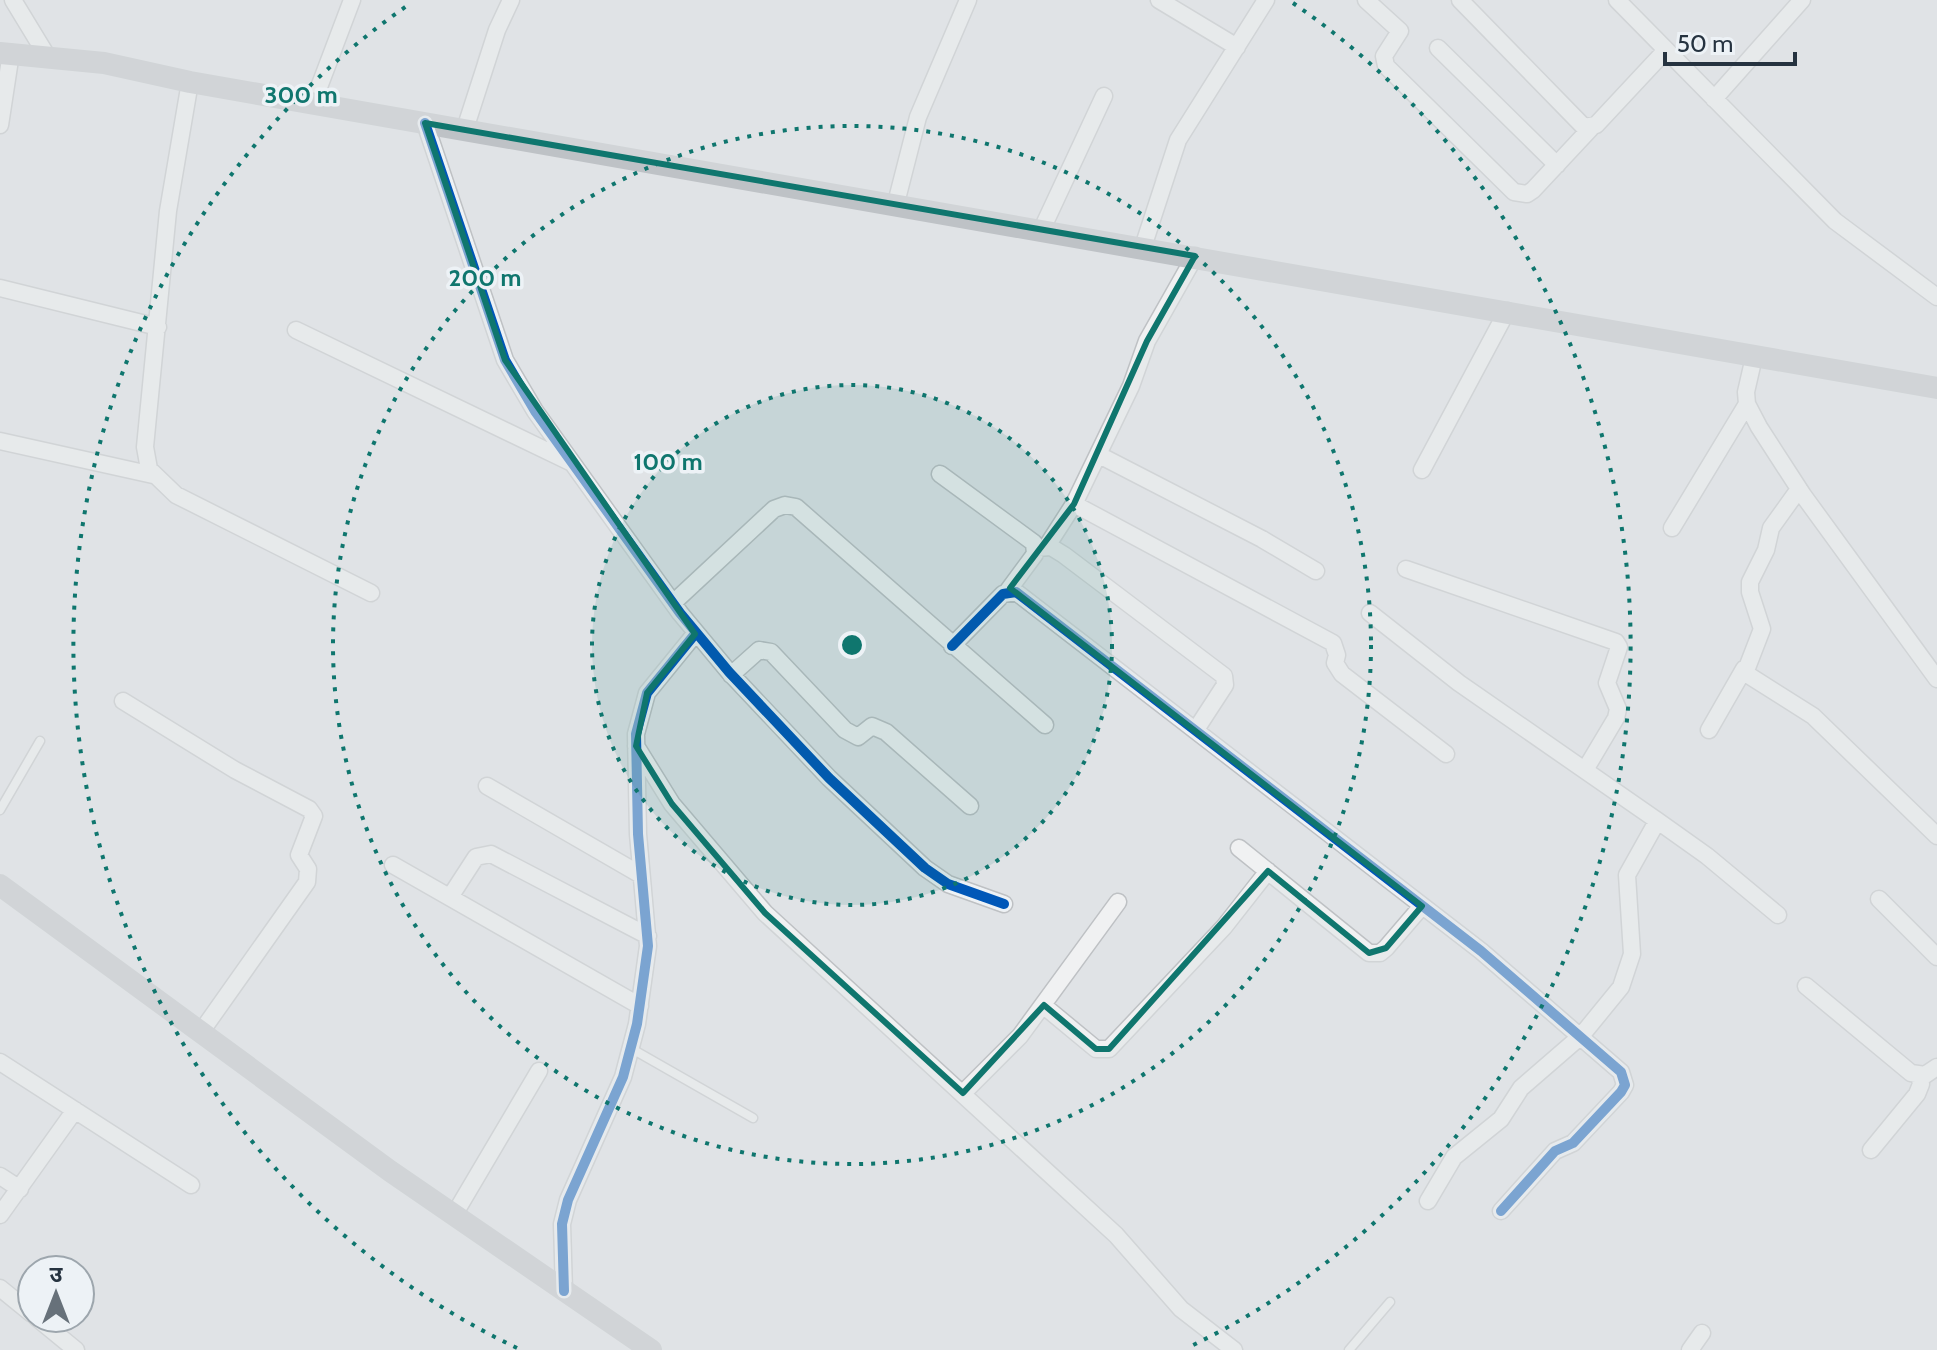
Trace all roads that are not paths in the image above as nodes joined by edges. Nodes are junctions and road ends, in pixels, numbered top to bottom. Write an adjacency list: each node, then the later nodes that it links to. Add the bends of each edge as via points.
1 (13, 0): 15 (street)
2 (352, 0): 19 (street)
3 (511, 0): 23 (street)
4 (968, 0): 25 (street, via 918,117)
5 (1159, 0): 11 (street)
6 (1266, 0): 11 (street)
7 (1366, 0): 24 (street, via 1400,31 1384,56 1386,66 1514,192 1527,194)
8 (1460, 0): 22 (street, via 1584,127)
9 (1617, 0): 13 (street)
10 (1802, 0): 18 (street)
11 (1237, 47): 27 (street, via 1178,140)
12 (1438, 48): 24 (street)
13 (1666, 50): 18 (street); 22 (street)
14 (6, 53): 15 (main road); 21 (street)
15 (47, 56): 16 (main road)
16 (190, 82): 19 (main road); 32 (street, via 168,211)
17 (1104, 96): 26 (street)
18 (1714, 99): 30 (street, via 1835,221)
19 (313, 103): 20 (main road)
20 (425, 123): 23 (main road); 39 (street, via 505,360)
21 (0, 125)
22 (1591, 128): 24 (street)
23 (465, 129): 25 (main road)
24 (1557, 165)
25 (896, 203): 26 (main road)
26 (1042, 229): 27 (main road)
27 (1143, 247): 28 (main road)
28 (1195, 256): 31 (main road); 38 (street, via 1147,341)
29 (0, 288): 32 (street)
30 (1937, 297)
31 (1507, 311): 34 (main road); 40 (street)
32 (158, 327): 42 (street, via 145,447)
33 (296, 330): 39 (street)
34 (1754, 357): 35 (main road); 36 (street)
35 (1937, 388)
36 (1747, 404): 43 (street); 45 (street)
37 (0, 441): 42 (street)
38 (1099, 455): 44 (street); 48 (street)
39 (575, 465): 51 (street)
40 (1422, 470)
41 (940, 474): 46 (street)
42 (153, 475): 50 (street, via 176,495)
43 (1799, 489): 55 (street, via 1771,528 1750,582 1762,629); 57 (street)
44 (1074, 504): 46 (street); 64 (street, via 1325,638 1336,648 1335,663 1342,674)
45 (1672, 528)
46 (1041, 547): 49 (street); 60 (street, via 1064,555 1224,676 1225,685)
47 (1406, 569): 65 (street, via 1616,642 1619,647 1607,683 1618,709 1616,718)
48 (1316, 571)
49 (1007, 592): 54 (street); 60 (street, via 1016,592)
50 (371, 593)
51 (673, 603): 53 (street); 54 (street, via 774,509 785,505 811,517)
52 (1370, 613): 65 (street, via 1459,683)
53 (695, 634): 56 (street); 63 (street, via 647,693)
54 (952, 646): 59 (street)
55 (1744, 669): 61 (street); 70 (street, via 1813,716)
56 (731, 675): 67 (street, via 759,650 771,652 845,730 858,737 872,726 886,732); 79 (street, via 925,868 948,884)
57 (1937, 679)
58 (123, 701): 87 (street, via 314,816 299,855 308,869 307,882)
59 (1045, 725)
60 (1197, 728): 80 (street)
61 (1709, 730)
62 (40, 741): 68 (lane)
63 (636, 746): 74 (street); 94 (street, via 672,804 765,913)
64 (1446, 754)
65 (1585, 770): 69 (street)
66 (487, 786): 74 (street)
67 (970, 806)
68 (0, 810)
69 (1655, 819): 81 (street); 88 (street, via 1627,875 1632,954 1628,976)
70 (1937, 836)
71 (1239, 848): 73 (street)
72 (393, 865): 76 (street)
73 (1268, 871): 80 (street, via 1369,953 1386,948); 86 (street, via 1224,927 1109,1049 1096,1049)
74 (641, 875): 82 (street)
75 (0, 885): 87 (main road)
76 (450, 897): 82 (street, via 476,857 491,854); 85 (street)
77 (1879, 899): 83 (street)
78 (1118, 902): 86 (street)
79 (1004, 904)
80 (1422, 906): 88 (street)
81 (1778, 915)
82 (648, 936): 85 (street)
83 (1937, 957)
84 (1806, 986): 93 (street)
85 (640, 1006): 89 (street)
86 (1044, 1006): 94 (street)
87 (201, 1032): 104 (main road)
88 (1581, 1036): 101 (street, via 1521,1088 1501,1119 1454,1157); 102 (street, via 1621,1072 1625,1085)
89 (632, 1049): 96 (lane); 106 (street, via 568,1200 561,1246)
90 (0, 1062): 95 (street)
91 (1937, 1067): 93 (street)
92 (539, 1071): 104 (street)
93 (1919, 1075): 97 (street, via 1917,1094)
94 (963, 1093): 113 (street, via 1116,1235 1181,1309)
95 (75, 1110): 99 (street); 100 (street)
96 (753, 1118)
97 (1871, 1150)
98 (0, 1176): 100 (street)
99 (191, 1185)
100 (20, 1189): 103 (street)
101 (1428, 1201)
102 (1501, 1211)
103 (0, 1215)
104 (454, 1215): 106 (main road)
105 (0, 1288): 107 (street)
106 (564, 1291): 112 (main road)
107 (16, 1301)
108 (1390, 1302): 114 (lane)
109 (1702, 1333): 115 (street)
110 (56, 1334): 111 (street)
111 (76, 1350)
112 (651, 1350)
113 (1234, 1350)
114 (1349, 1350)
115 (1690, 1350)

